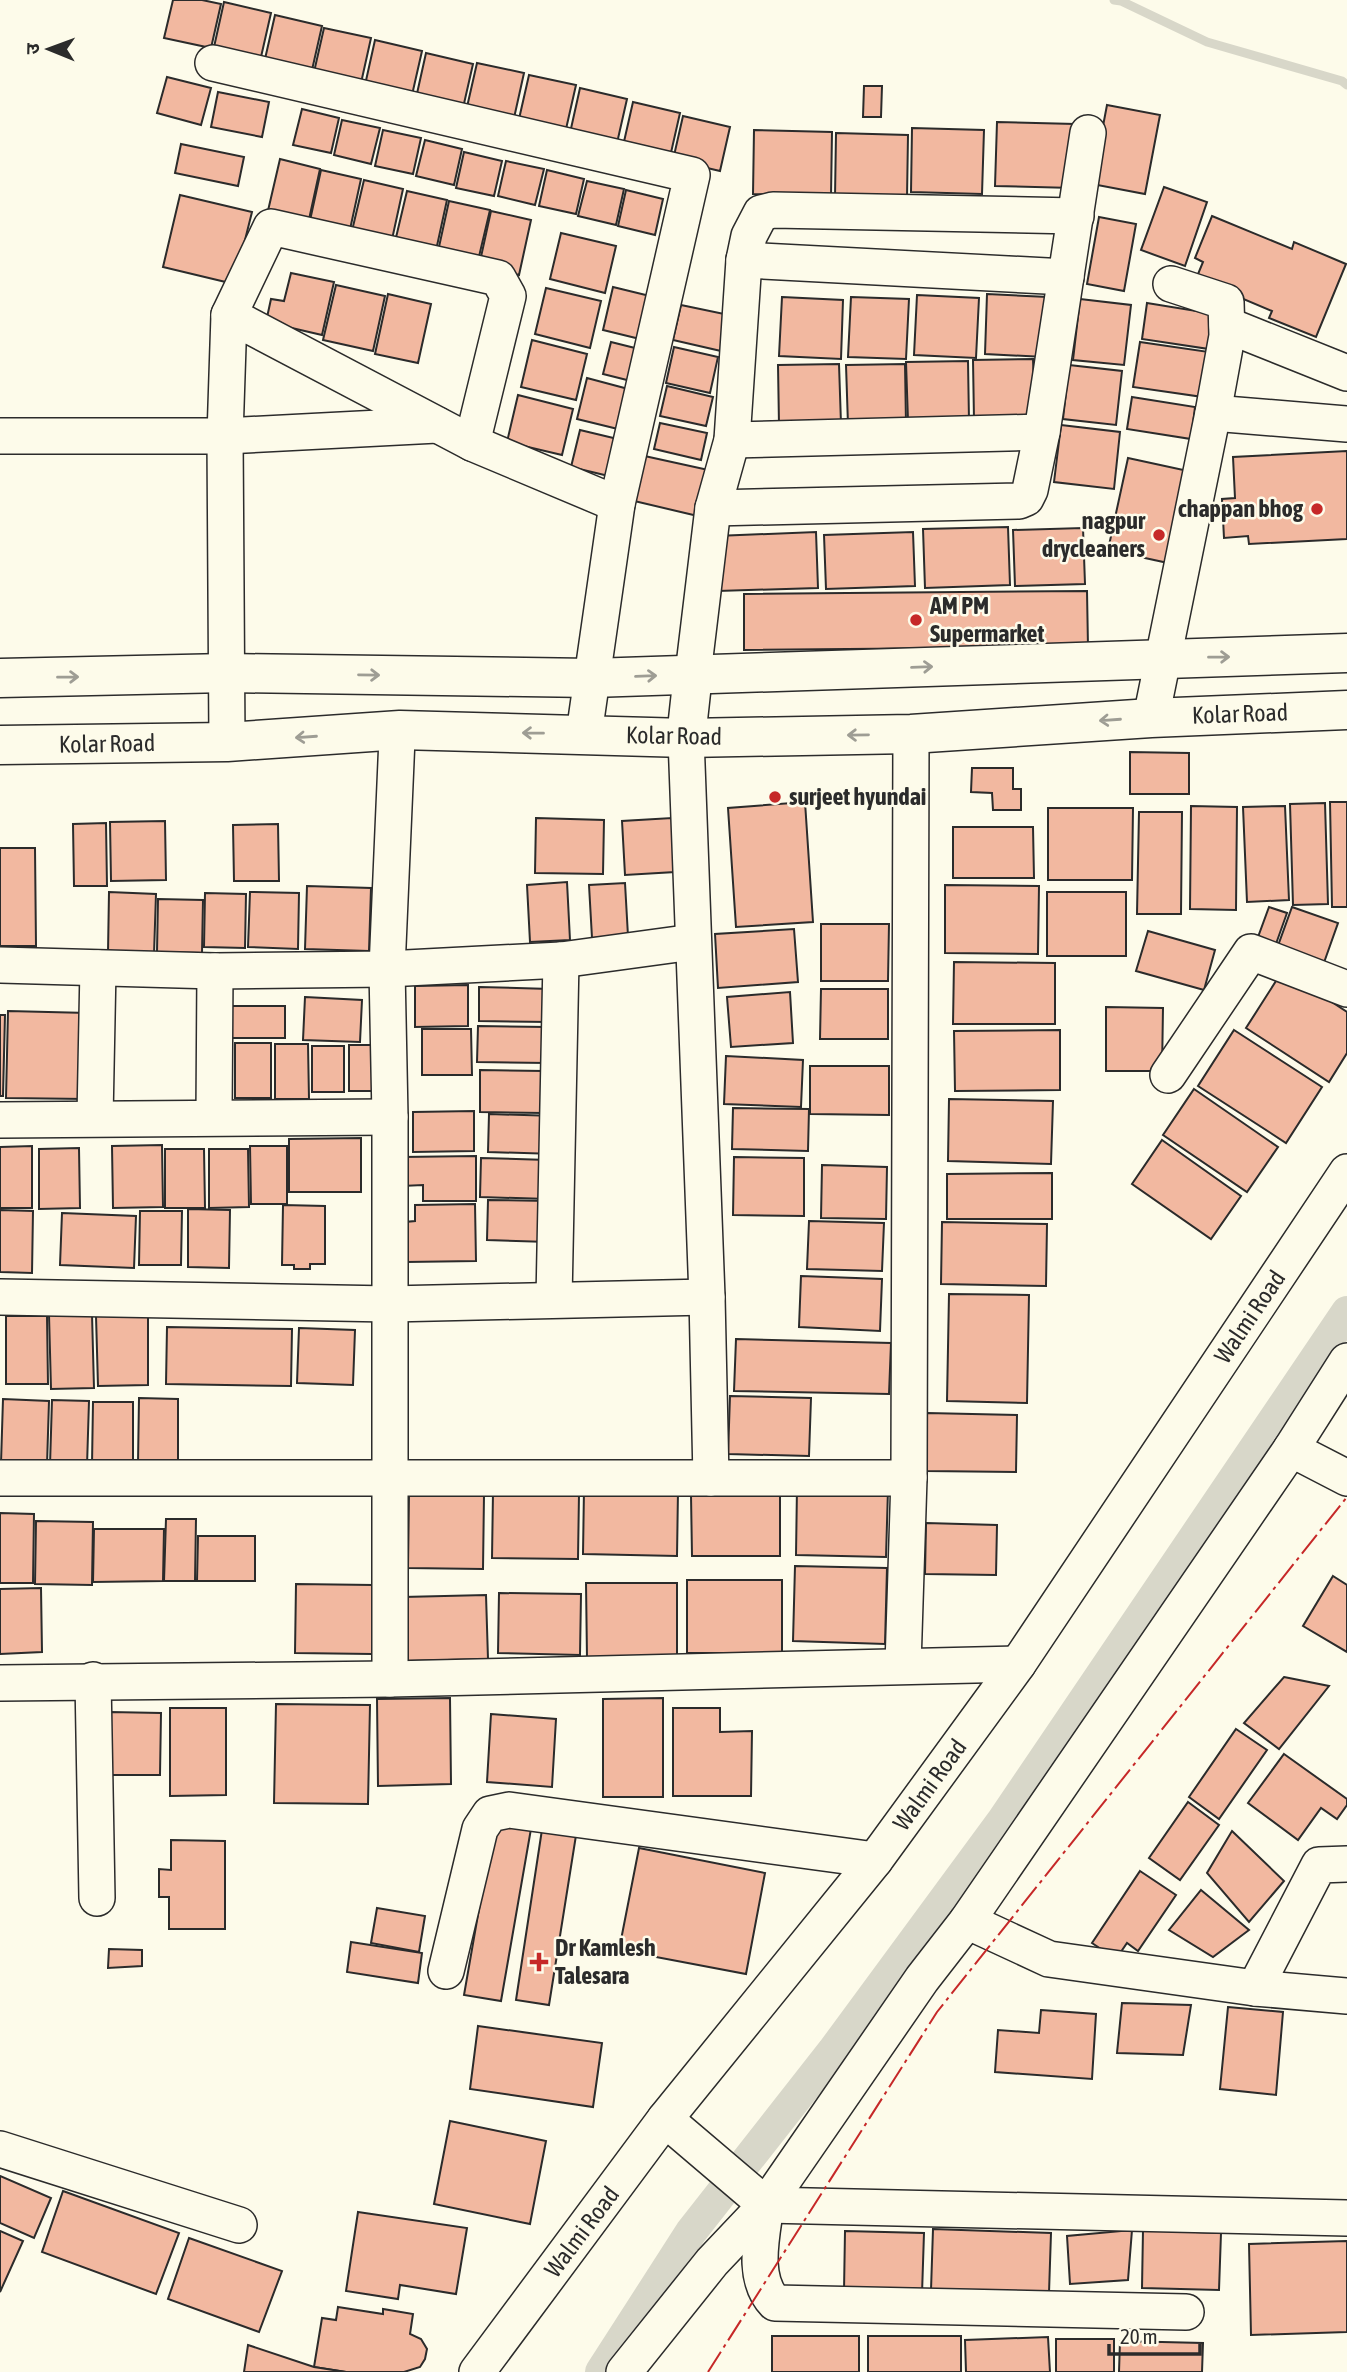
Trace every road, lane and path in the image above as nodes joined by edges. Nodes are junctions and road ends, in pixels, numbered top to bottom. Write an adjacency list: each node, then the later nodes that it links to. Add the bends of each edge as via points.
1 (213, 63): 18 (street, via 692,175)
2 (1088, 133): 3 (street)
3 (1076, 216): 4 (street, via 773,210 761,213 755,221); 5 (street)
4 (744, 260): 5 (street); 16 (street)
5 (1066, 277): 13 (street)
6 (1171, 284): 8 (street, via 1226,302)
7 (229, 314): 12 (street); 15 (street); 17 (street, via 271,227 498,278 508,296)
8 (1227, 325): 9 (street); 10 (street)
9 (1347, 373)
10 (1213, 413): 11 (street); 21 (street)
11 (1347, 424)
12 (439, 425): 15 (street); 17 (street)
13 (1042, 432): 16 (street); 19 (street, via 1030,490 1019,501)
14 (0, 436): 15 (street)
15 (225, 436): 22 (street)
16 (732, 440): 19 (street)
17 (472, 443): 18 (street)
18 (617, 504): 25 (street)
19 (713, 509): 23 (street)
20 (1347, 653): 21 (main road, one-way to 20)
21 (1164, 658): 23 (main road, one-way to 21); 27 (street)
22 (227, 673): 24 (main road, one-way to 22); 25 (main road, one-way to 25); 32 (street)
23 (693, 674): 25 (main road, one-way to 23); 31 (main road)
24 (0, 678)
25 (592, 678): 29 (street)
26 (1347, 710): 27 (main road, Kolar Road)
27 (1151, 718): 30 (main road, Kolar Road, one-way to 30)
28 (400, 730): 29 (main road, Kolar Road, one-way to 28); 32 (main road, Kolar Road, one-way to 32); 38 (street)
29 (584, 734): 31 (main road, Kolar Road)
30 (911, 734): 31 (main road, Kolar Road, one-way to 31); 55 (street)
31 (686, 738): 34 (street)
32 (227, 742): 33 (main road, Kolar Road)
33 (0, 745)
34 (693, 942): 35 (street); 48 (street)
35 (561, 960): 38 (street); 49 (street)
36 (0, 965): 37 (street)
37 (98, 968): 39 (street); 44 (street)
38 (387, 969): 39 (street); 42 (street)
39 (215, 971): 43 (street)
40 (1347, 989): 41 (street, via 1251,952)
41 (1168, 1075)
42 (390, 1116): 43 (street); 50 (street)
43 (215, 1117): 44 (street)
44 (95, 1118): 45 (street)
45 (0, 1120)
46 (1347, 1172): 58 (street, Walmi Road)
47 (0, 1297): 50 (street)
48 (708, 1297): 49 (street); 54 (street)
49 (554, 1299): 50 (street)
50 (390, 1304): 57 (street)
51 (1347, 1361): 52 (street)
52 (1291, 1449): 56 (street); 66 (street)
53 (0, 1478): 57 (street)
54 (711, 1478): 55 (street); 57 (street)
55 (909, 1478): 59 (street)
56 (1347, 1478)
57 (391, 1479): 60 (street)
58 (1018, 1664): 59 (street); 63 (street, Walmi Road)
59 (903, 1665): 60 (street)
60 (390, 1679): 61 (street)
61 (93, 1681): 62 (street); 65 (street)
62 (0, 1683)
63 (875, 1860): 67 (street, via 509,1810 490,1814 480,1829); 70 (street, Walmi Road)
64 (1347, 1864): 68 (street, via 1319,1865)
65 (97, 1898)
66 (967, 1921): 68 (street, via 1049,1959); 72 (street)
67 (446, 1971)
68 (1255, 1988): 69 (street)
69 (1347, 1996)
70 (665, 2119): 72 (street); 76 (street, Walmi Road)
71 (0, 2149): 74 (street)
72 (766, 2205): 73 (street); 75 (street, via 760,2267 765,2291 775,2303); 77 (street, via 712,2262)
73 (1347, 2218)
74 (239, 2224)
75 (1186, 2312)
76 (477, 2372)
77 (624, 2372)

